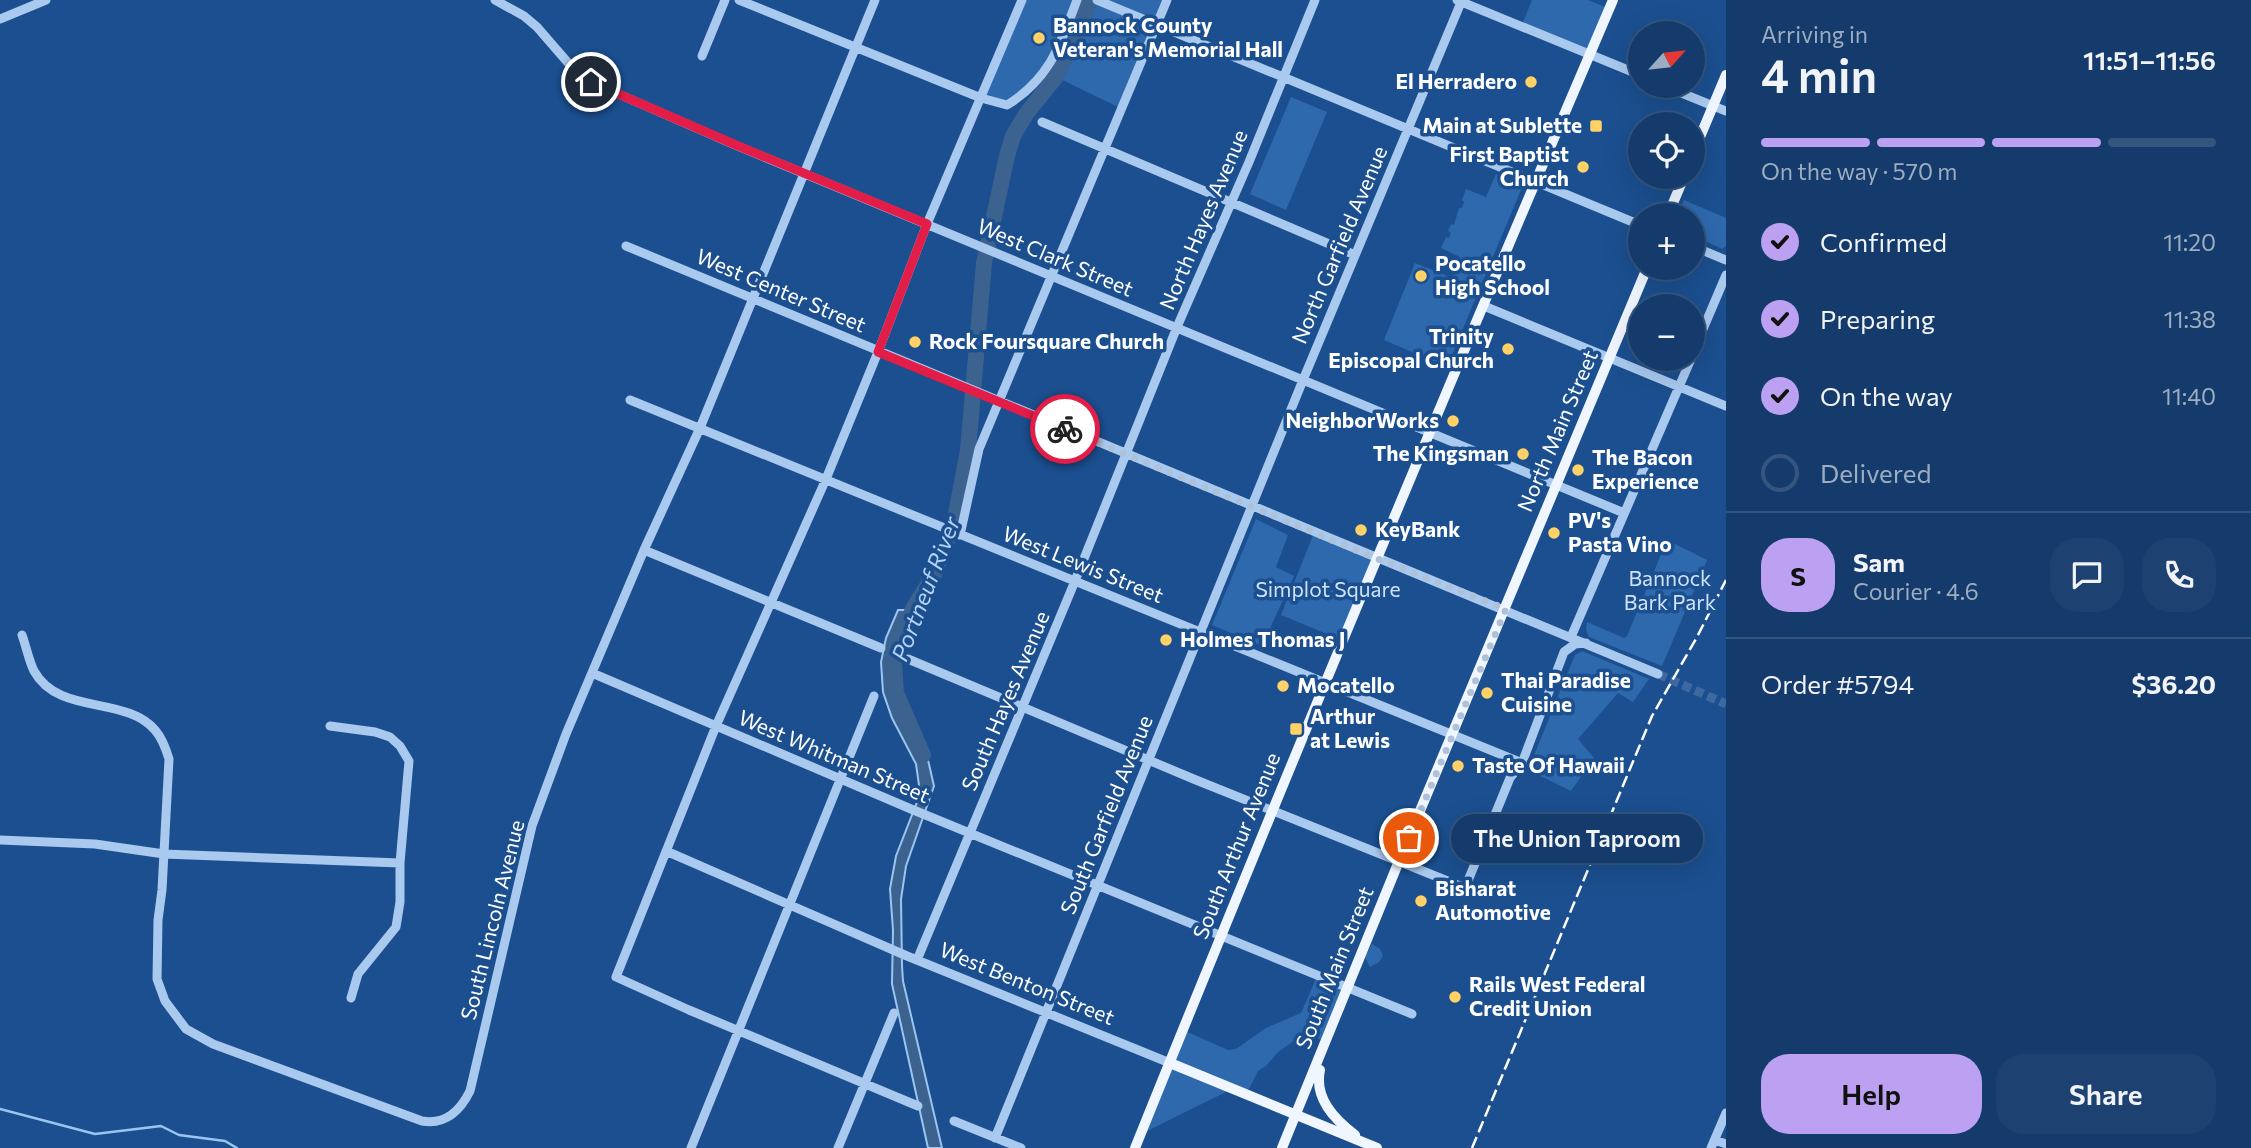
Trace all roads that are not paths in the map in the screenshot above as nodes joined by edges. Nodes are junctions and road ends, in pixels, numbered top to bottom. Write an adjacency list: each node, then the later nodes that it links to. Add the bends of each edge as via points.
1 (46, 0): 13 (street)
2 (495, 0): 29 (street, West Clark Street, via 537,27 576,72 591,82)
3 (725, 0): 17 (street)
4 (739, 0): 15 (street)
5 (875, 0): 15 (street, South Lincoln Avenue)
6 (1023, 0): 21 (street)
7 (1077, 0): 21 (street, via 1046,72 1022,97 1007,105)
8 (1167, 0): 14 (street)
9 (1315, 0): 20 (street, North Hayes Avenue)
10 (1613, 0): 16 (main road, South Arthur Avenue)
11 (1100, 1): 14 (street)
12 (1460, 1): 16 (street); 27 (street, North Garfield Avenue)
13 (0, 19)
14 (1156, 25): 20 (street); 28 (street)
15 (854, 46): 21 (street); 29 (street, South Lincoln Avenue)
16 (1590, 55): 18 (street); 30 (main road, South Arthur Avenue)
17 (702, 56)
18 (1628, 70)
19 (1726, 75): 23 (main road)
20 (1284, 78): 27 (street); 31 (street, North Hayes Avenue)
21 (981, 98): 33 (street)
22 (1695, 98): 23 (street)
23 (1713, 105): 24 (street); 26 (main road)
24 (1726, 111)
25 (1041, 122): 28 (street)
26 (1705, 124)
27 (1408, 129): 30 (street); 36 (street, North Garfield Avenue)
28 (1105, 149): 31 (street); 39 (street)
29 (803, 173): 33 (street, West Clark Street); 41 (street, South Lincoln Avenue)
30 (1534, 181): 32 (street); 42 (main road, South Arthur Avenue)
31 (1230, 202): 36 (street); 44 (street, North Hayes Avenue)
32 (1628, 220)
33 (927, 224): 39 (street, West Clark Street); 45 (street)
34 (626, 246): 41 (street, West Center Street)
35 (1705, 252): 37 (street)
36 (1355, 255): 48 (street, North Garfield Avenue)
37 (1726, 261)
38 (1726, 275): 43 (street)
39 (1052, 276): 44 (street, West Clark Street); 51 (street)
40 (1642, 280): 46 (main road, North Main Street)
41 (753, 298): 45 (street, West Center Street); 53 (street, South Lincoln Avenue)
42 (1484, 306): 46 (street); 54 (main road, South Arthur Avenue)
43 (1705, 326)
44 (1177, 327): 48 (street, West Clark Street); 55 (street, North Hayes Avenue)
45 (878, 352): 51 (street, West Center Street); 56 (street)
46 (1611, 357): 49 (street); 57 (main road, North Main Street)
47 (1686, 371): 49 (street)
48 (1303, 380): 54 (street, West Clark Street); 58 (street, North Garfield Avenue)
49 (1679, 388): 52 (street); 59 (street)
50 (630, 400): 53 (street, West Lewis Street)
51 (999, 402): 55 (street, West Center Street); 60 (street, via 979,449)
52 (1726, 406)
53 (699, 428): 56 (street, West Lewis Street); 61 (street, South Lincoln Avenue)
54 (1431, 433): 57 (street, West Clark Street); 62 (main road, South Arthur Avenue)
55 (1125, 454): 58 (street, West Center Street); 63 (street, South Hayes Avenue)
56 (826, 479): 60 (street, West Lewis Street); 64 (street)
57 (1555, 484): 59 (street, West Clark Street); 65 (main road, North Main Street)
58 (1252, 505): 62 (street, West Center Street); 67 (street, South Garfield Avenue)
59 (1624, 513): 69 (street)
60 (960, 534): 63 (street, West Lewis Street)
61 (644, 550): 64 (street); 74 (street, South Lincoln Avenue)
62 (1378, 559): 65 (street, West Center Street); 76 (main road, South Arthur Avenue)
63 (1075, 581): 67 (street, West Lewis Street); 78 (street, South Hayes Avenue)
64 (769, 603): 71 (street); 80 (street)
65 (1506, 609): 66 (street, West Center Street); 81 (main road, South Main Street)
66 (1553, 629): 69 (street, West Center Street); 72 (street)
67 (1199, 632): 76 (street, West Lewis Street); 82 (street, South Garfield Avenue)
68 (22, 635): 89 (street, South Lincoln Avenue, via 34,672 50,689 137,717 154,728 169,759)
69 (1571, 637): 70 (street, West Center Street)
70 (1586, 643): 72 (street); 75 (street, West Center Street)
71 (881, 648)
72 (1564, 652): 83 (street)
73 (908, 659): 78 (street)
74 (592, 673): 80 (street, West Whitman Street); 89 (street, South Lincoln Avenue, via 532,826 470,1091 459,1110 440,1121 409,1117 213,1044 186,1029 165,1002 156,979)
75 (1658, 674)
76 (1325, 684): 81 (street, West Lewis Street); 85 (main road, South Arthur Avenue)
77 (874, 696): 84 (street)
78 (1023, 706): 82 (street); 86 (street, South Hayes Avenue)
79 (330, 726): 91 (street, via 390,737 409,761)
80 (716, 726): 84 (street, West Whitman Street); 88 (street)
81 (1452, 735): 83 (street, West Lewis Street); 90 (main road, South Main Street)
82 (1148, 760): 85 (street); 92 (street, South Garfield Avenue)
83 (1522, 763): 90 (street, via 1510,778 1465,888)
84 (841, 778): 86 (street, West Whitman Street); 93 (street)
85 (1272, 809): 90 (street); 94 (main road, South Arthur Avenue)
86 (970, 833): 92 (street, West Whitman Street); 95 (street, South Hayes Avenue)
87 (0, 840): 89 (street, via 96,844)
88 (666, 851): 93 (street, West Benton Street); 101 (street, via 616,977)
89 (164, 854): 91 (street)
90 (1398, 861): 96 (main road, South Main Street)
91 (400, 863): 97 (street, via 396,927 358,974)
92 (1097, 885): 94 (street, West Whitman Street); 98 (street, South Garfield Avenue)
93 (791, 906): 95 (street, West Benton Street); 101 (street)
94 (1221, 934): 96 (street, West Whitman Street); 103 (main road, South Arthur Avenue)
95 (917, 960): 98 (street, West Benton Street)
96 (1348, 986): 100 (street, West Whitman Street); 102 (main road, South Main Street)
97 (351, 998)
98 (1046, 1012): 103 (street, West Benton Street); 109 (street, South Garfield Avenue)
99 (894, 1013): 104 (street)
100 (1412, 1014)
101 (740, 1031): 104 (street); 113 (street)
102 (1324, 1049): 107 (main road, South Main Street); 112 (main road, via 1317,1082 1323,1100 1333,1116)
103 (1170, 1063): 107 (main road, West Benton Street); 116 (main road, South Arthur Avenue)
104 (864, 1083): 105 (street); 114 (street)
105 (918, 1106)
106 (1726, 1113): 110 (street)
107 (1295, 1115): 112 (main road, West Benton Street); 117 (main road, South Main Street)
108 (954, 1121): 109 (street)
109 (995, 1138): 115 (street)
110 (1713, 1144): 111 (street)
111 (1726, 1144)
112 (1373, 1146)
113 (691, 1148)
114 (838, 1148)
115 (1021, 1148)
116 (1135, 1148)
117 (1282, 1148)

